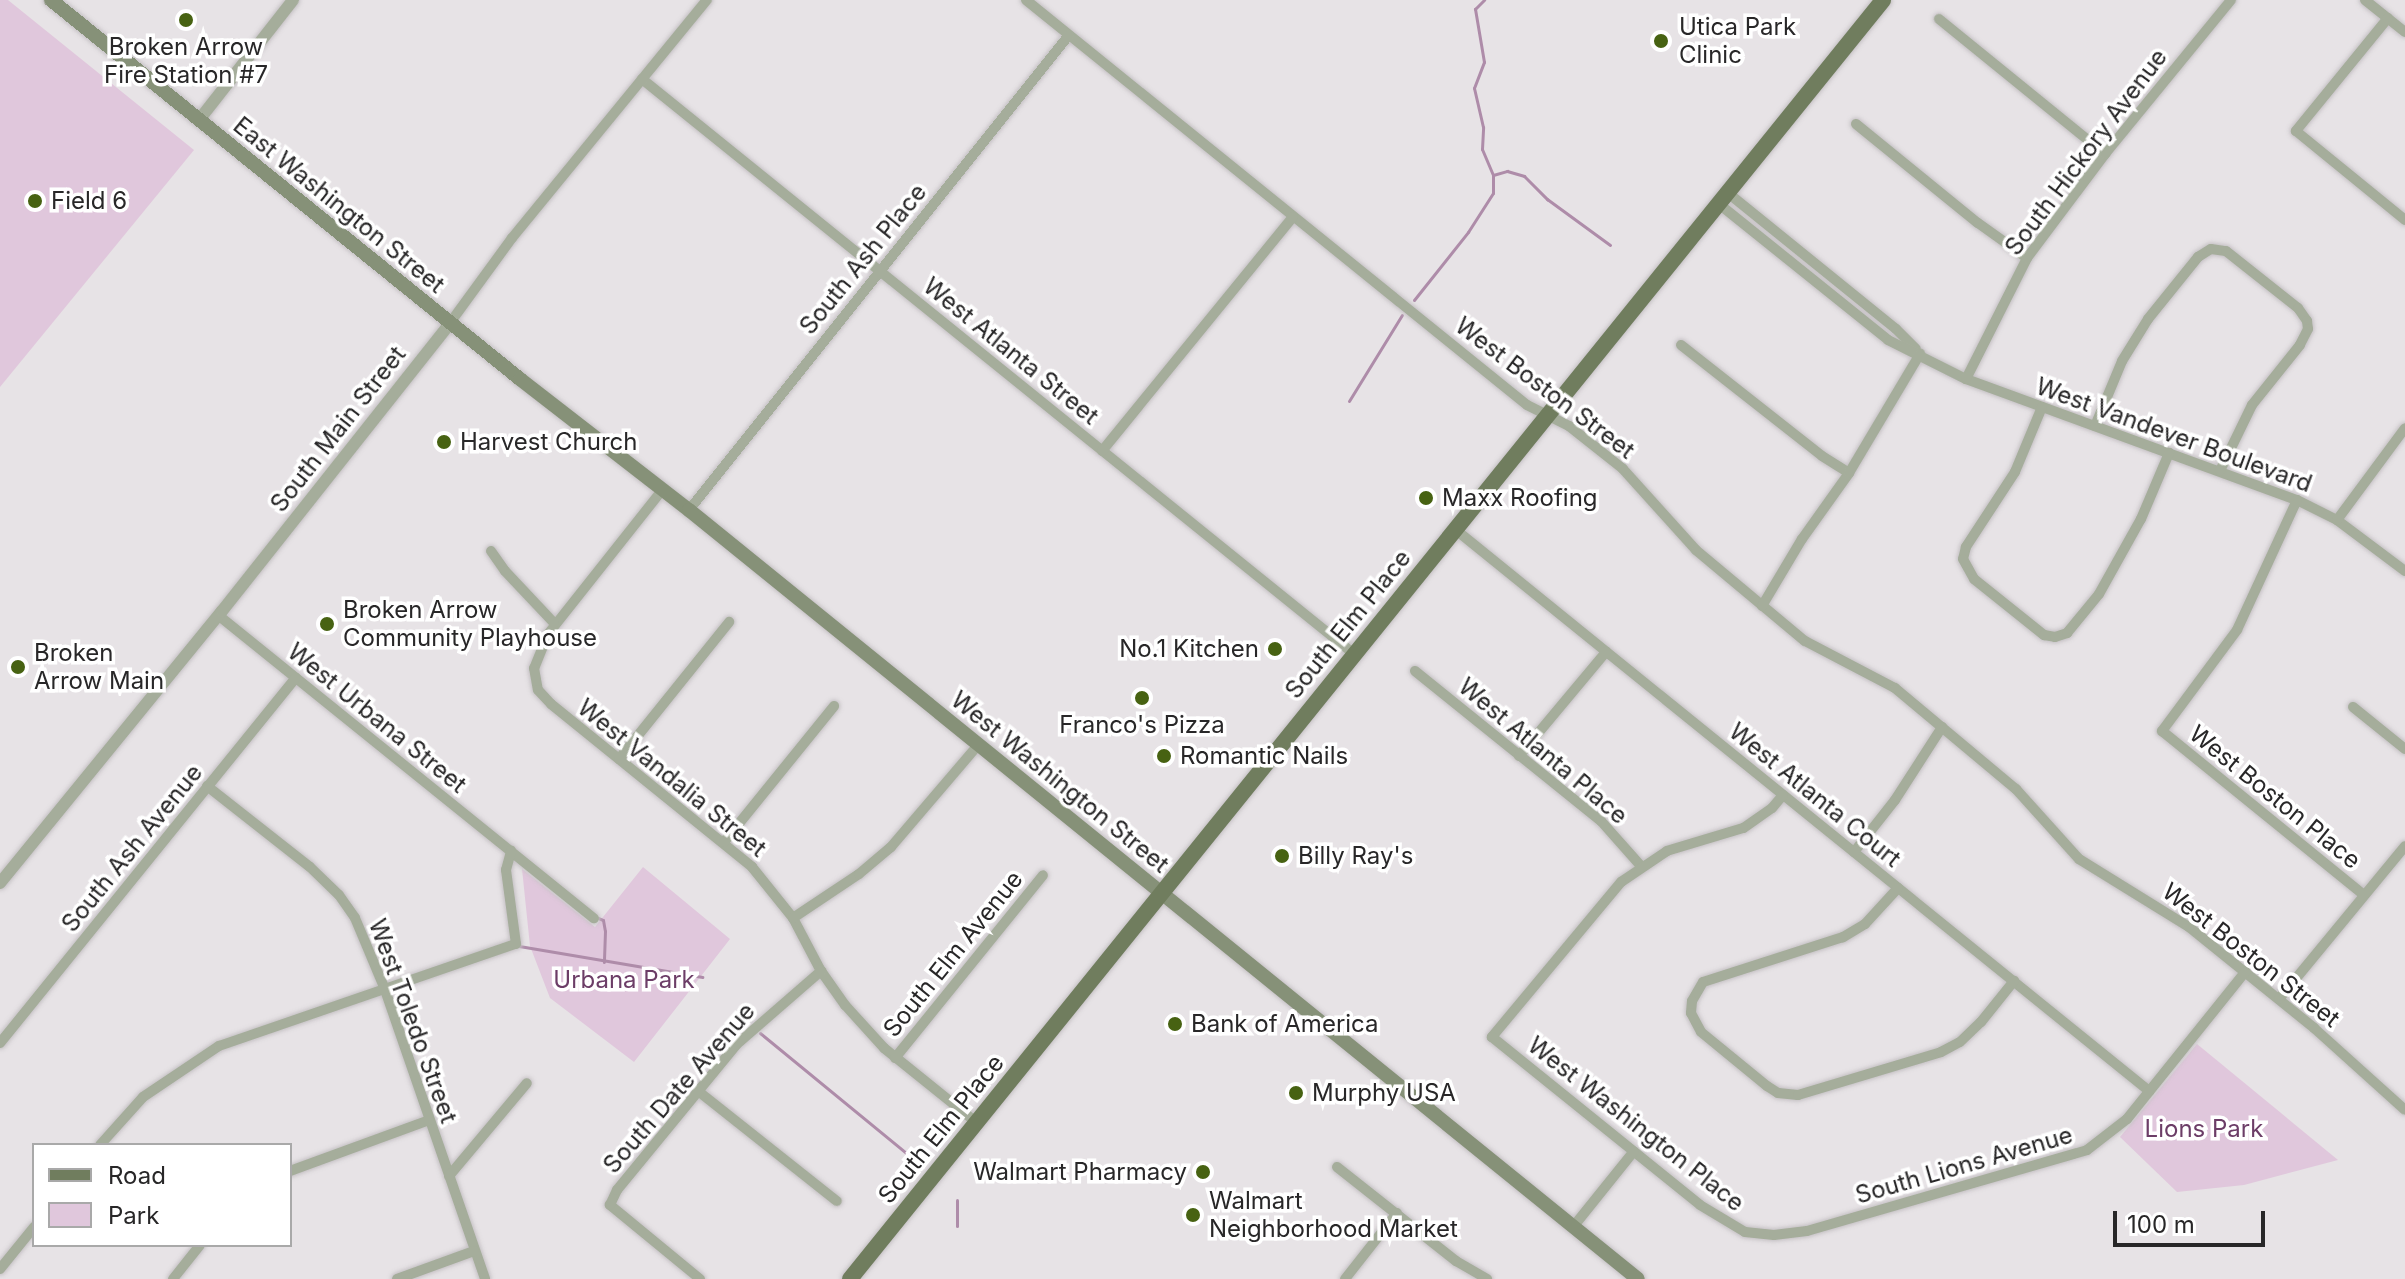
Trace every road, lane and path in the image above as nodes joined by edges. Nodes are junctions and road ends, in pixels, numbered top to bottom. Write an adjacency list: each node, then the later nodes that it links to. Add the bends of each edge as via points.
1 (51, 0): 13 (main road, East Washington Street)
2 (293, 0): 13 (street)
3 (707, 0): 12 (street, South Main Street)
4 (1026, 0): 11 (street, West Boston Street)
5 (1883, 0): 16 (main road, South Elm Place)
6 (2231, 0): 15 (street, South Hickory Avenue)
7 (2365, 0): 8 (street)
8 (2388, 18): 10 (street); 18 (street, via 2296,131)
9 (1939, 19): 15 (street)
10 (2405, 32)
11 (1069, 35): 17 (street, West Boston Street); 20 (street, South Ash Place)
12 (642, 79): 20 (street, West Atlanta Street); 21 (street, South Main Street)
13 (199, 120): 21 (main road, East Washington Street)
14 (1856, 124): 19 (street)
15 (2105, 154): 19 (street, South Hickory Avenue)
16 (1723, 198): 23 (street, West Vandever Boulevard, via 1896,329); 26 (main road, South Elm Place)
17 (1293, 217): 26 (street, West Boston Street, via 1527,405); 29 (street)
18 (2405, 220)
19 (2027, 258): 24 (street, South Hickory Avenue)
20 (879, 271): 29 (street, West Atlanta Street); 35 (street, South Ash Place)
21 (450, 323): 33 (main road, West Washington Street); 41 (street, South Main Street)
22 (1681, 345): 32 (street)
23 (1920, 354): 24 (street, West Vandever Boulevard); 32 (street)
24 (1966, 379): 25 (street, West Vandever Boulevard)
25 (2042, 407): 27 (street, West Vandever Boulevard); 30 (street, via 2015,472 1963,559 1969,574 2050,637 2074,627 2113,573)
26 (1548, 415): 37 (main road, South Elm Place); 40 (street, West Boston Street, via 1623,469 1696,550)
27 (2095, 426): 30 (street, West Vandever Boulevard); 31 (street, via 2122,361 2148,319 2198,257 2219,248 2307,321 2300,345 2252,405)
28 (2405, 428): 36 (street)
29 (1102, 451): 45 (street, West Atlanta Street)
30 (2169, 453): 31 (street, West Vandever Boulevard)
31 (2220, 471): 34 (street, West Vandever Boulevard)
32 (1849, 473): 40 (street)
33 (663, 489): 35 (main road, West Washington Street); 43 (street)
34 (2297, 500): 36 (street, West Vandever Boulevard); 66 (street, West Boston Place, via 2237,630 2162,731)
35 (689, 510): 51 (main road, West Washington Street)
36 (2337, 520): 39 (street, West Vandever Boulevard)
37 (1456, 530): 44 (street, West Atlanta Court); 45 (main road, South Elm Place)
38 (491, 551): 43 (street)
39 (2405, 571)
40 (1762, 606): 50 (street, West Boston Street, via 1821,652 1895,688)
41 (218, 615): 47 (street, West Urbana Street); 63 (street, South Main Street)
42 (729, 622): 54 (street)
43 (554, 623): 54 (street, West Vandalia Street, via 536,657 534,676 544,698)
44 (1606, 652): 53 (street); 56 (street, West Atlanta Court)
45 (1354, 654): 65 (main road, South Elm Place)
46 (1415, 671): 53 (street, West Atlanta Place)
47 (296, 678): 55 (street, South Ash Avenue); 59 (street, West Urbana Street)
48 (834, 706): 57 (street)
49 (2353, 707): 52 (street)
50 (1942, 727): 60 (street); 70 (street, West Boston Street, via 2016,789 2079,859 2171,913)
51 (979, 744): 65 (main road, West Washington Street); 68 (street, via 891,847)
52 (2405, 749)
53 (1519, 756): 61 (street, West Atlanta Place, via 1601,821)
54 (619, 759): 57 (street, West Vandalia Street)
55 (207, 786): 72 (street, West Toledo Street, via 339,895 362,930); 74 (street, South Ash Avenue)
56 (1783, 795): 60 (street, West Atlanta Court); 61 (street, via 1743,828 1667,851)
57 (724, 842): 68 (street, West Vandalia Street, via 767,883)
58 (2405, 846): 66 (street)
59 (511, 851): 67 (street, West Urbana Street); 72 (street, via 506,870 516,944)
60 (1854, 852): 64 (street, West Atlanta Court)
61 (1641, 866): 83 (street, West Washington Place, via 1610,893 1492,1037)
62 (1043, 875): 75 (street, South Elm Avenue)
63 (0, 883)
64 (1898, 888): 71 (street, West Atlanta Court); 71 (street, via 1865,924 1843,937 1713,977 1696,990 1691,1013 1701,1032 1778,1093 1798,1095 1960,1042)
65 (1162, 894): 81 (main road, South Elm Place); 89 (main road, West Washington Street)
66 (2364, 895): 73 (street)
67 (594, 918)
68 (793, 918): 69 (street, West Vandalia Street)
69 (821, 971): 75 (street, West Vandalia Street); 77 (street, South Date Avenue, via 757,1024)
70 (2245, 972): 73 (street, West Boston Street); 78 (street, South Lions Avenue)
71 (2014, 981): 78 (street, West Atlanta Court)
72 (384, 987): 80 (street, West Toledo Street); 82 (street, via 219,1046 143,1097)
73 (2279, 999): 79 (street, West Boston Street)
74 (0, 1043)
75 (895, 1058): 81 (street, West Vandalia Street)
76 (527, 1083): 86 (street)
77 (698, 1091): 87 (street); 98 (street, South Date Avenue, via 610,1205)
78 (2149, 1091): 91 (street, South Lions Avenue, via 2111,1134 2073,1155 1807,1231)
79 (2405, 1110)
80 (429, 1120): 85 (street); 86 (street, West Toledo Street)
81 (977, 1123): 99 (main road, South Elm Place)
82 (102, 1143)
83 (1634, 1151): 89 (street); 91 (street, West Washington Place, via 1721,1220)
84 (1337, 1167): 88 (street)
85 (292, 1170)
86 (449, 1176): 93 (street, West Toledo Street)
87 (837, 1201)
88 (1397, 1213): 100 (street); 101 (street)
89 (1573, 1227): 102 (main road, West Washington Street)
90 (32, 1229): 94 (street)
91 (1759, 1235)
92 (198, 1247): 95 (street)
93 (474, 1251): 96 (street); 97 (street, West Toledo Street)
94 (0, 1269)
95 (173, 1279)
96 (397, 1279)
97 (485, 1279)
98 (700, 1279)
99 (850, 1279)
100 (1345, 1279)
101 (1487, 1279)
102 (1638, 1279)

